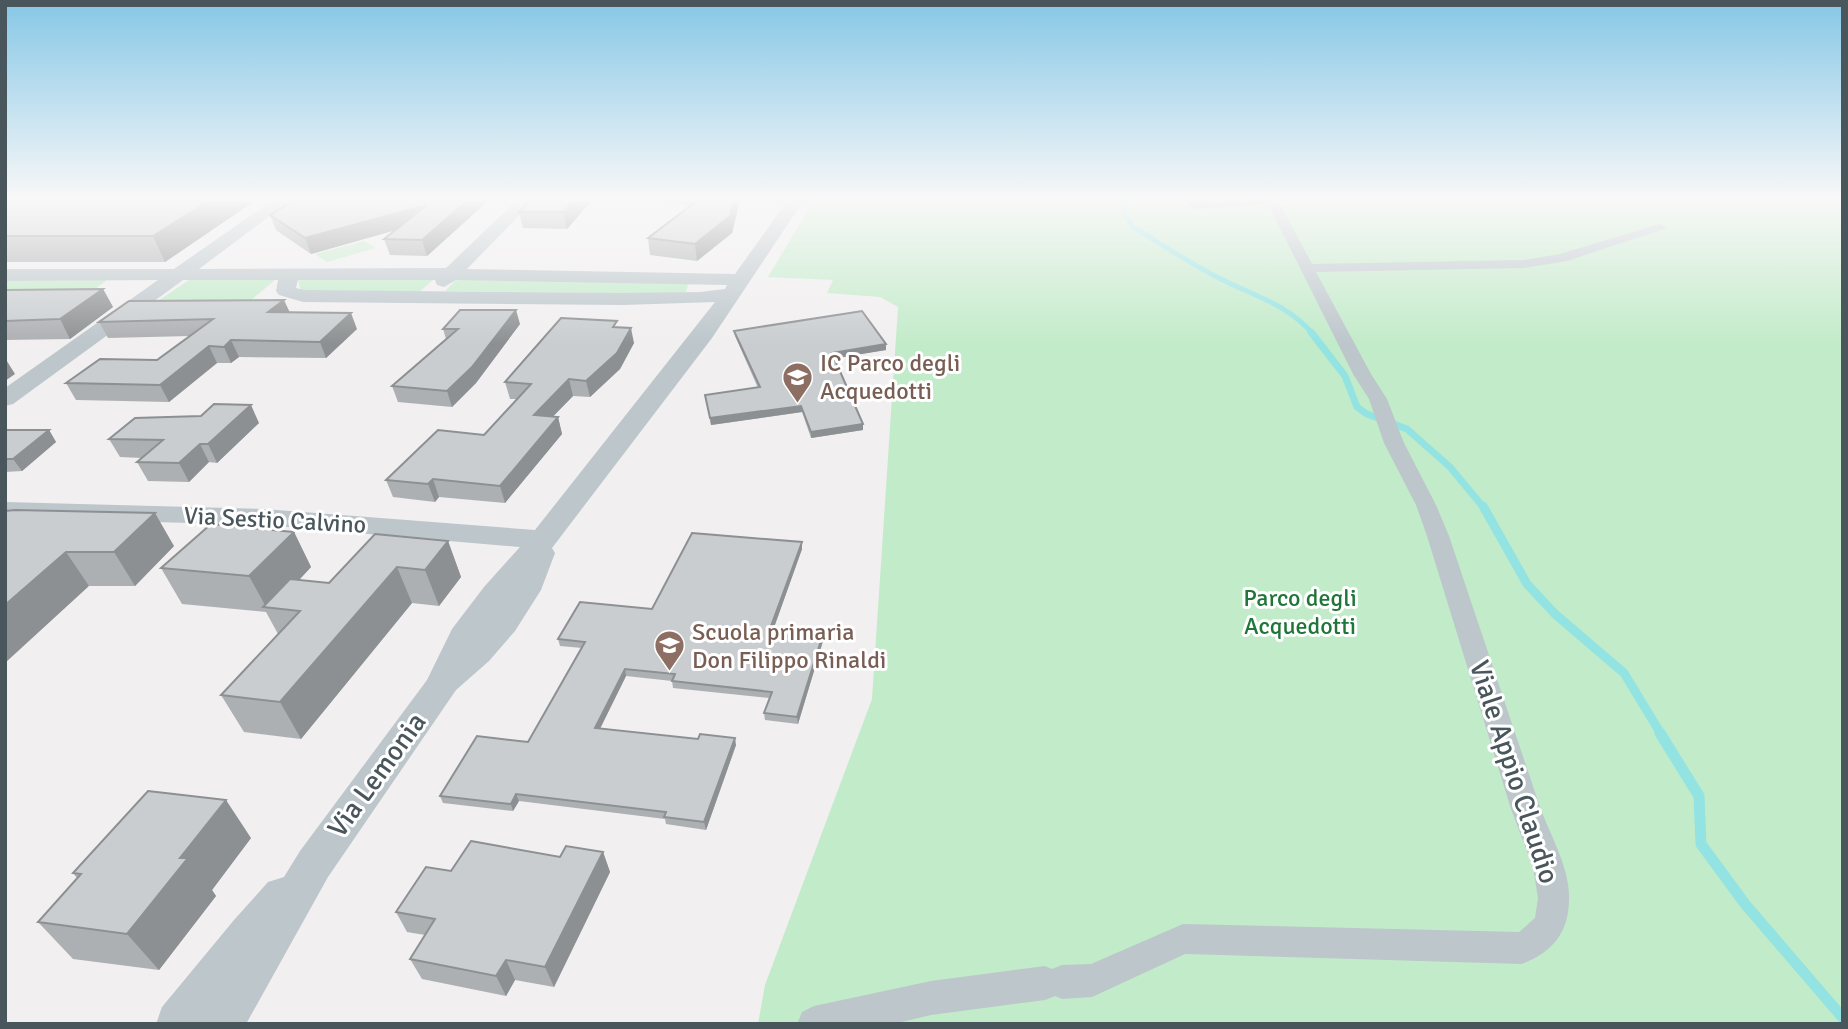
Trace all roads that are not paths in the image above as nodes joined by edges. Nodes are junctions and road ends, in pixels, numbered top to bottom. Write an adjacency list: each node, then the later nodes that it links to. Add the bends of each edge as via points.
1 (214, 248): 7 (street)
2 (477, 248): 9 (street)
3 (759, 248): 12 (street, Via Lemonia)
4 (1298, 248): 6 (street, Viale Appio Claudio)
5 (1595, 248): 6 (street, via 1524,264)
6 (1309, 268): 23 (street, Viale Appio Claudio, via 1438,536 1548,867 1553,911 1545,933 1522,948 1184,939 1092,980 931,998)
7 (177, 274): 8 (street); 10 (street); 13 (street)
8 (289, 274): 9 (street); 14 (street, via 285,289 295,295)
9 (451, 274): 11 (street); 14 (street)
10 (5, 275)
11 (690, 277): 12 (street); 16 (street, via 693,286)
12 (727, 290): 16 (street); 19 (street, Via Lemonia, via 707,329)
13 (145, 297): 15 (street); 17 (street)
14 (428, 297): 16 (street)
15 (110, 298)
16 (680, 298)
17 (5, 399)
18 (5, 510): 19 (street, Via Sestio Calvino, via 264,517)
19 (543, 540): 20 (street, Via Lemonia, via 535,572 502,626 483,650 441,686)
20 (313, 864): 21 (street, Via Lemonia, via 249,934); 22 (street, Via Lemonia)
21 (179, 1024)
22 (219, 1024)
23 (814, 1024)

